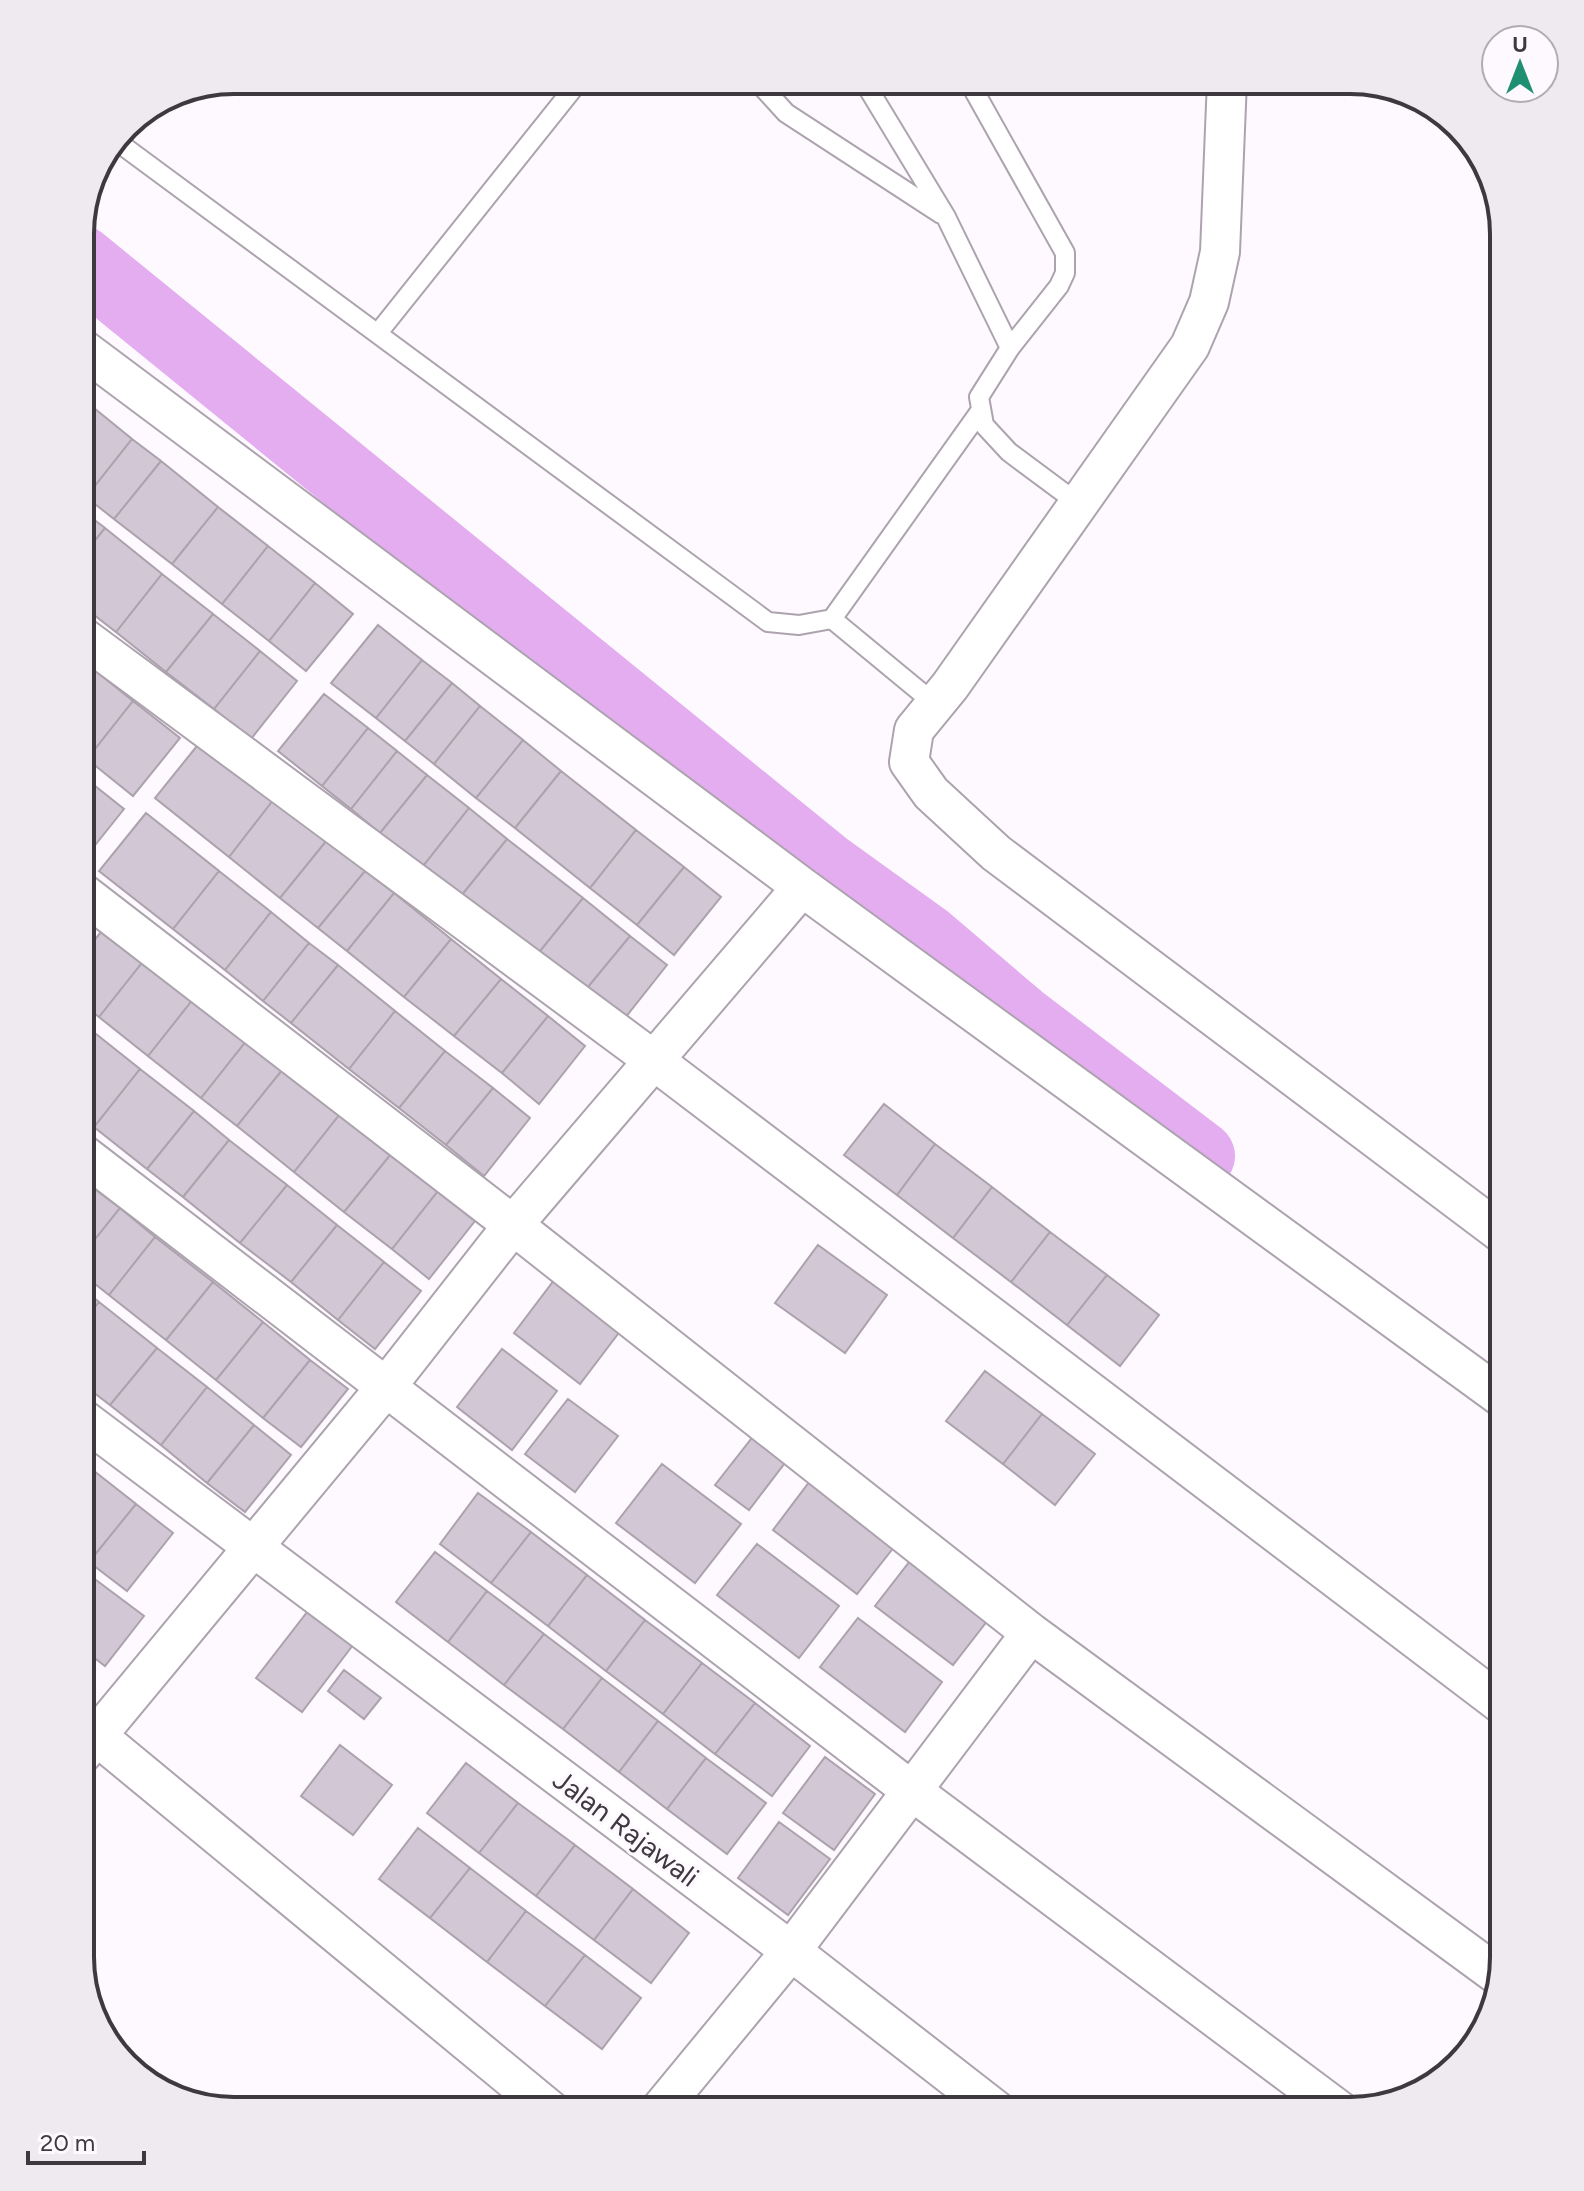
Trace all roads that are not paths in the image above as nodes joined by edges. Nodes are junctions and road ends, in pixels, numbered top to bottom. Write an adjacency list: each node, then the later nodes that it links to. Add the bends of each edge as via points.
1 (569, 94): 8 (lane)
2 (769, 94): 7 (lane, via 786,113)
3 (871, 94): 7 (lane)
4 (976, 94): 9 (lane, via 1065,253 1059,286)
5 (1226, 94): 12 (street, via 1220,252 1209,302 1190,346)
6 (125, 147): 8 (lane)
7 (946, 217): 9 (lane)
8 (378, 333): 13 (lane, via 768,622 799,625)
9 (1010, 348): 11 (lane, via 979,397)
10 (94, 357): 16 (street)
11 (981, 410): 12 (lane, via 984,425 1009,452); 13 (lane)
12 (1068, 498): 15 (street)
13 (832, 619): 15 (lane)
14 (94, 645): 18 (street)
15 (935, 704): 20 (street, via 914,730 909,762 931,793 996,853)
16 (802, 887): 18 (street); 23 (street)
17 (94, 902): 21 (street)
18 (652, 1059): 21 (street); 27 (street)
19 (94, 1163): 22 (street)
20 (1490, 1224)
21 (513, 1225): 22 (street); 26 (street)
22 (386, 1387): 25 (street); 30 (street)
23 (1490, 1389)
24 (94, 1428): 25 (street, Jalan Rajawali)
25 (253, 1548): 28 (street); 31 (street, Jalan Rajawali)
26 (1031, 1633): 30 (street); 32 (street)
27 (1490, 1695)
28 (94, 1728)
29 (94, 1745): 33 (street)
30 (912, 1791): 31 (street); 36 (street)
31 (791, 1951): 34 (street); 35 (street, Jalan Rajawali)
32 (1489, 1969)
33 (534, 2097)
34 (671, 2097)
35 (979, 2097)
36 (1321, 2097)

